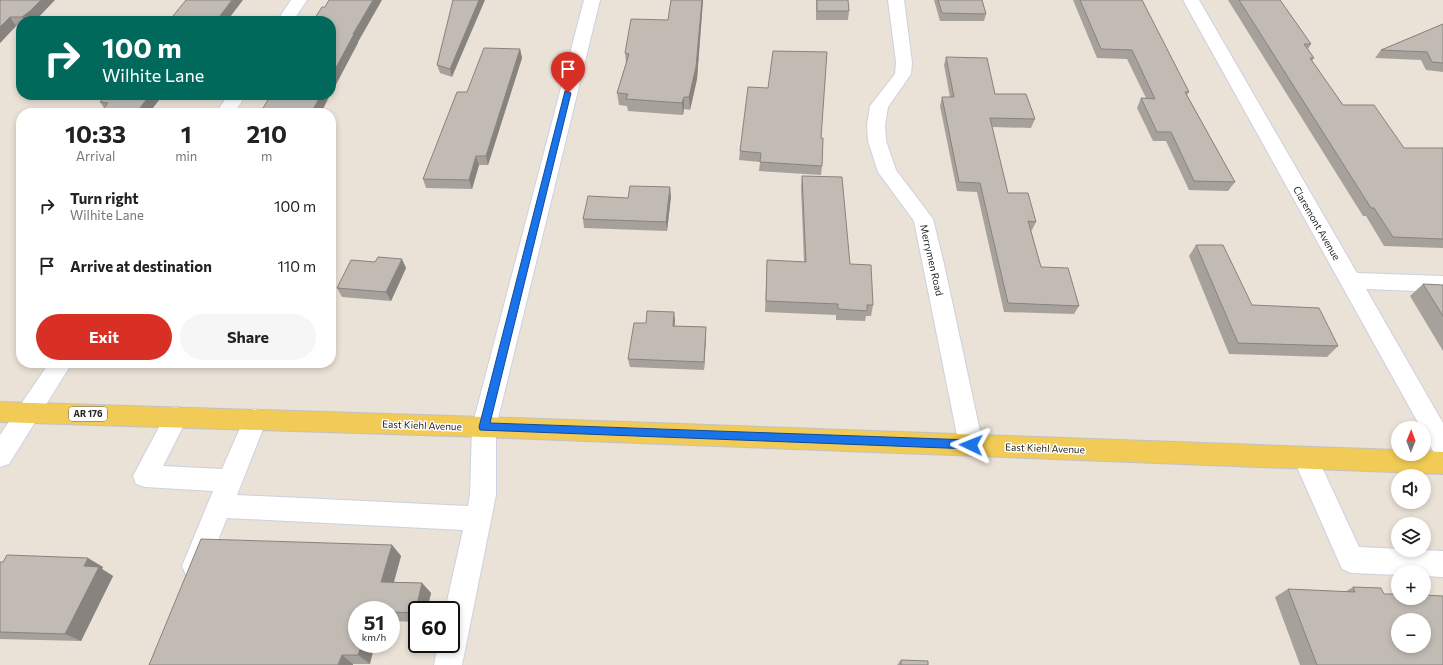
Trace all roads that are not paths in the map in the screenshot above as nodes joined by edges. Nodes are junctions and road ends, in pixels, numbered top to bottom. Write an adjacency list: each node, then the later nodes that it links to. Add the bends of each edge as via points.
1 (299, 0): 5 (street)
2 (592, 0): 13 (street)
3 (896, 0): 14 (street, Merrymen Road, via 904,62 903,74 879,106 877,141 887,172 923,219)
4 (1191, 0): 6 (street, Claremont Avenue)
5 (288, 16)
6 (1350, 281): 7 (street); 17 (street, Claremont Avenue)
7 (1443, 284)
8 (58, 368): 10 (street)
9 (0, 412): 10 (main road, East Kiehl Avenue / AR 176)
10 (28, 412): 11 (main road, East Kiehl Avenue / AR 176); 15 (street)
11 (176, 417): 12 (main road, East Kiehl Avenue / AR 176); 18 (street, via 145,476)
12 (255, 419): 13 (main road, East Kiehl Avenue / AR 176); 18 (street)
13 (484, 427): 14 (main road, East Kiehl Avenue / AR 176); 20 (street, via 483,495)
14 (971, 445): 16 (main road, East Kiehl Avenue / AR 176)
15 (0, 456)
16 (1305, 458): 17 (main road, East Kiehl Avenue / AR 176); 21 (street, via 1351,560)
17 (1441, 461)
18 (230, 481): 19 (street)
19 (219, 506): 20 (street); 22 (street)
20 (478, 519): 23 (street)
21 (1443, 564)
22 (186, 586)
23 (448, 665)

